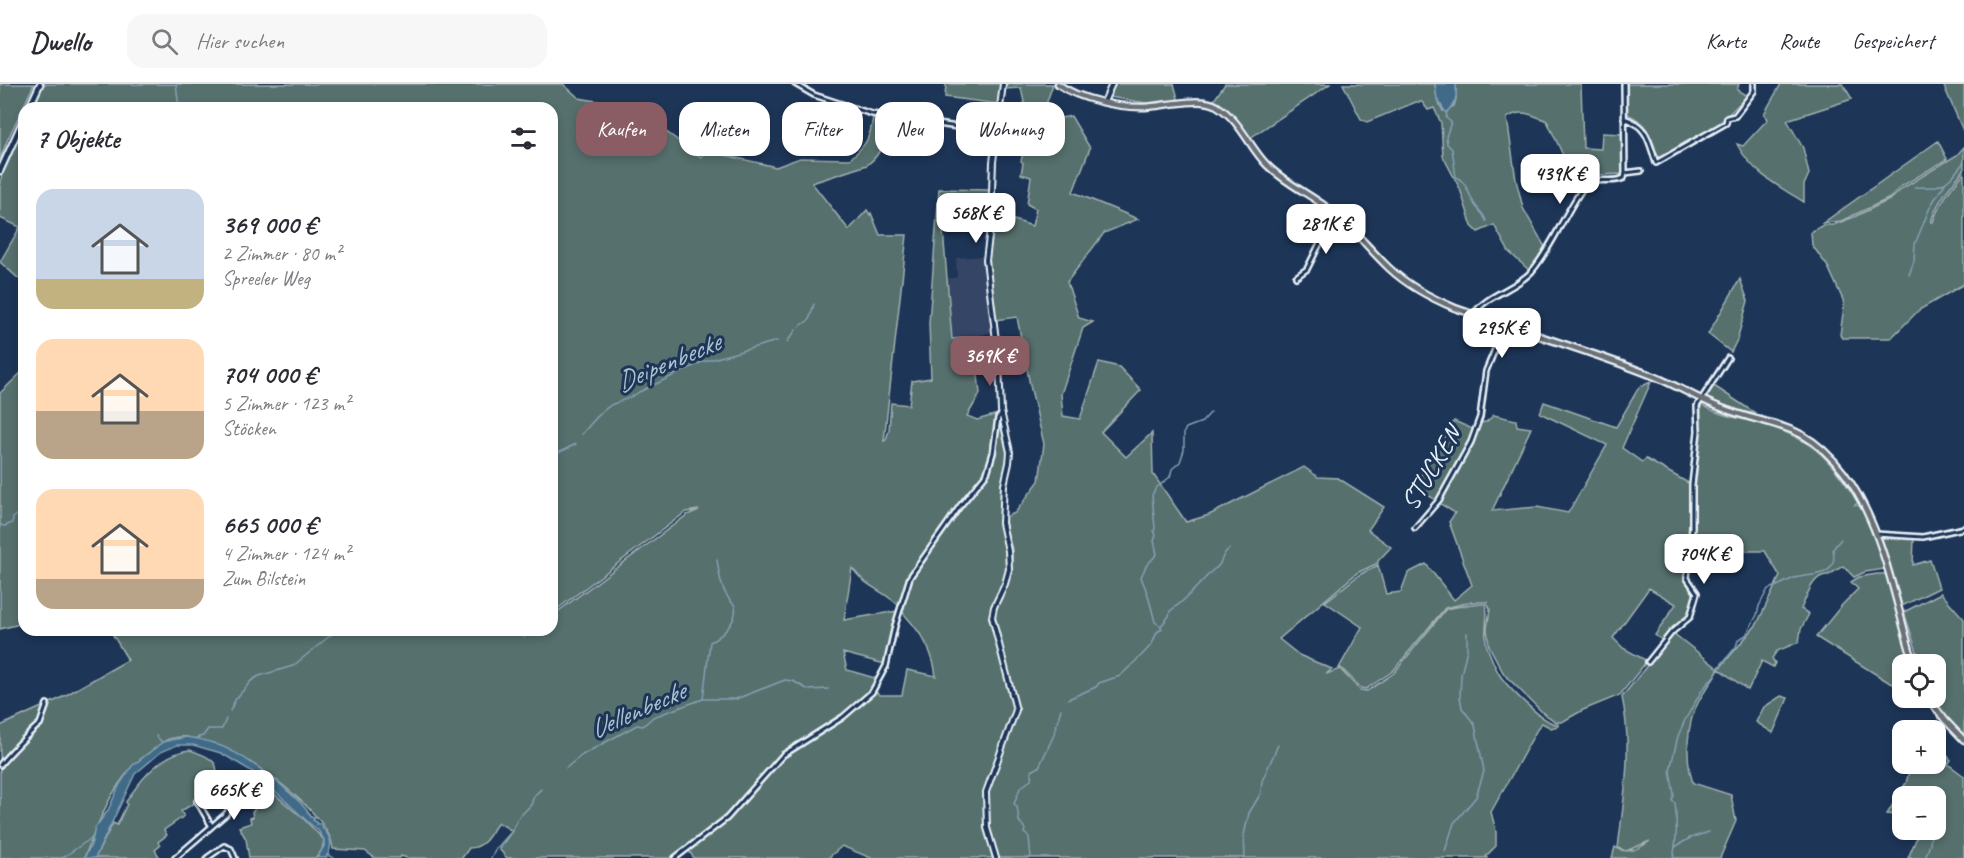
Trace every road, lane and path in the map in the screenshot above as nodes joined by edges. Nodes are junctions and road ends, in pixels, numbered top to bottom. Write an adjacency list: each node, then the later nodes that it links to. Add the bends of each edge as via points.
1 (40, 84): 8 (main road)
2 (795, 84): 12 (street, via 814,95 872,114)
3 (1003, 84): 9 (street)
4 (1058, 84): 10 (main road)
5 (1112, 84): 10 (street)
6 (1624, 84): 11 (street)
7 (1754, 84): 11 (street, via 1754,91 1735,116 1656,163 1641,126)
8 (32, 102)
9 (1001, 102)
10 (1104, 102): 18 (main road, via 1136,107 1200,102 1216,105 1239,125 1264,162)
11 (1624, 118): 17 (street)
12 (956, 127)
13 (18, 131): 15 (main road)
14 (994, 156): 24 (street, via 986,260)
15 (0, 171)
16 (1641, 171): 17 (street)
17 (1624, 173): 20 (street, via 1619,180 1591,181 1583,188 1531,272 1511,289 1481,304)
18 (1335, 213): 19 (street, via 1310,264); 20 (main road, via 1410,285 1440,302)
19 (1296, 277)
20 (1474, 314): 21 (main road)
21 (1505, 325): 23 (main road, via 1652,375); 25 (street, STUCKEN, via 1486,371 1480,417 1471,442 1439,500)
22 (1728, 358): 23 (street)
23 (1701, 399): 27 (main road, via 1737,414 1787,426 1818,445 1853,487); 29 (street, via 1697,406 1687,578 1697,593 1690,616)
24 (1001, 415): 40 (street, via 988,470 910,577 886,666 875,688 843,717 783,756 727,818); 41 (street, via 1010,458 1002,518 1009,568 992,621 1016,710 986,792 987,828)
25 (1415, 528)
26 (1964, 528): 27 (street, via 1923,537)
27 (1876, 534): 28 (main road)
28 (1911, 654)
29 (1648, 662)
30 (47, 704): 33 (street, via 40,724)
31 (1936, 708): 32 (main road)
32 (1964, 740)
33 (0, 765)
34 (243, 797): 36 (street)
35 (197, 801): 36 (street)
36 (211, 825): 37 (street)
37 (175, 858)
38 (207, 858): 39 (street, via 221,846 231,849)
39 (235, 858)
40 (675, 858)
41 (996, 858)

